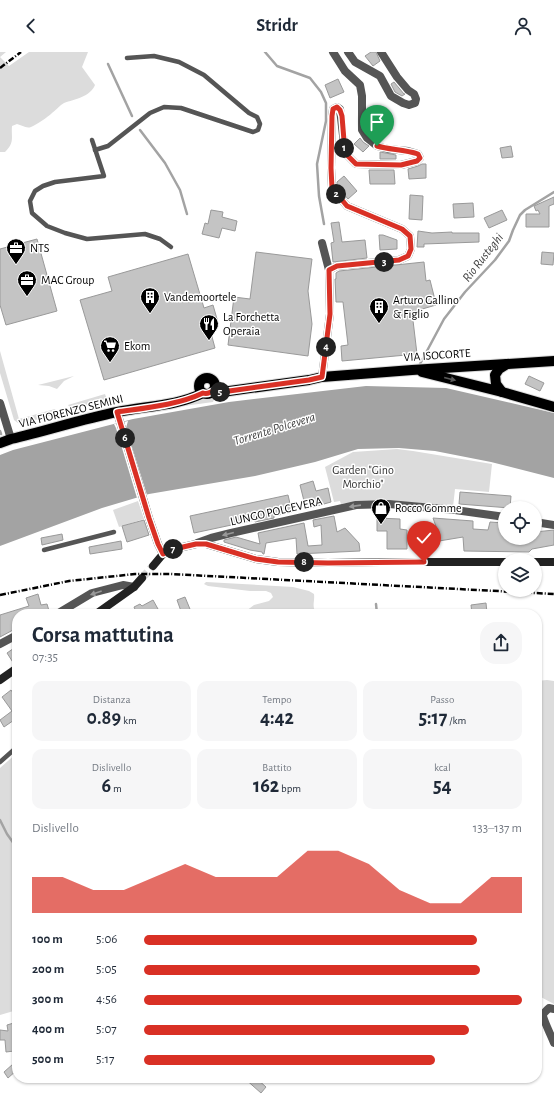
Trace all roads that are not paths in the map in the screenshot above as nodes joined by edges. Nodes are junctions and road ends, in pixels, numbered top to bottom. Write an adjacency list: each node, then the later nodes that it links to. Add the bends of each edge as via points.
1 (333, 52): 9 (street, via 345,71 360,85 362,130 367,138 377,146 408,151 418,154 420,158 401,165 356,164 345,153 340,110 337,107 333,109 332,188 347,206 402,229 410,236 411,249 408,256 399,260 337,266)
2 (348, 52): 3 (street, via 355,62 380,76 391,96 403,103 414,103 414,94 397,77)
3 (381, 52)
4 (127, 58): 6 (lane, via 154,56 179,62 204,75 257,117 260,124 258,130 253,132 181,108 164,107 150,114 108,146)
5 (92, 140): 6 (lane)
6 (95, 150): 8 (lane, via 104,176 42,186 30,201 32,213 47,226 87,239 144,234 160,239)
7 (322, 243): 9 (street)
8 (170, 247)
9 (329, 270): 13 (street, via 330,314)
10 (554, 361): 11 (main road, VIA ISOCORTE)
11 (509, 364): 12 (main road, VIA ISOCORTE); 14 (main road, via 499,369 495,375 496,384)
12 (412, 370): 13 (main road, VIA ISOCORTE); 14 (main road, one-way to 14)
13 (322, 377): 17 (main road, VIA FIORENZO SEMINI, via 208,392 172,403)
14 (502, 392): 16 (main road)
15 (0, 403): 19 (street)
16 (554, 407)
17 (117, 412): 19 (main road, VIA FIORENZO SEMINI); 27 (main road)
18 (0, 439): 19 (lane)
19 (11, 439): 20 (main road, VIA FIORENZO SEMINI)
20 (0, 443)
21 (498, 516): 25 (street, LUNGO POLCEVERA, one-way to 25, via 389,504 356,505 211,538)
22 (542, 523): 23 (street)
23 (554, 525)
24 (114, 532): 26 (lane)
25 (196, 544): 27 (main road); 28 (main road, via 206,544 256,559 278,562)
26 (44, 550)
27 (163, 554): 31 (main road)
28 (498, 562)
29 (542, 562): 30 (main road)
30 (554, 562)
31 (153, 566)
32 (142, 578): 33 (main road)
33 (134, 587): 34 (street, one-way to 34, via 123,585 92,593); 35 (main road)
34 (65, 609)
35 (103, 609)
36 (12, 638): 37 (street)
37 (0, 644)
38 (12, 672): 39 (main road)
39 (0, 680)
40 (12, 751): 41 (lane)
41 (0, 762)
42 (554, 1009): 43 (street, via 550,1008 543,1014)
43 (554, 1042)

